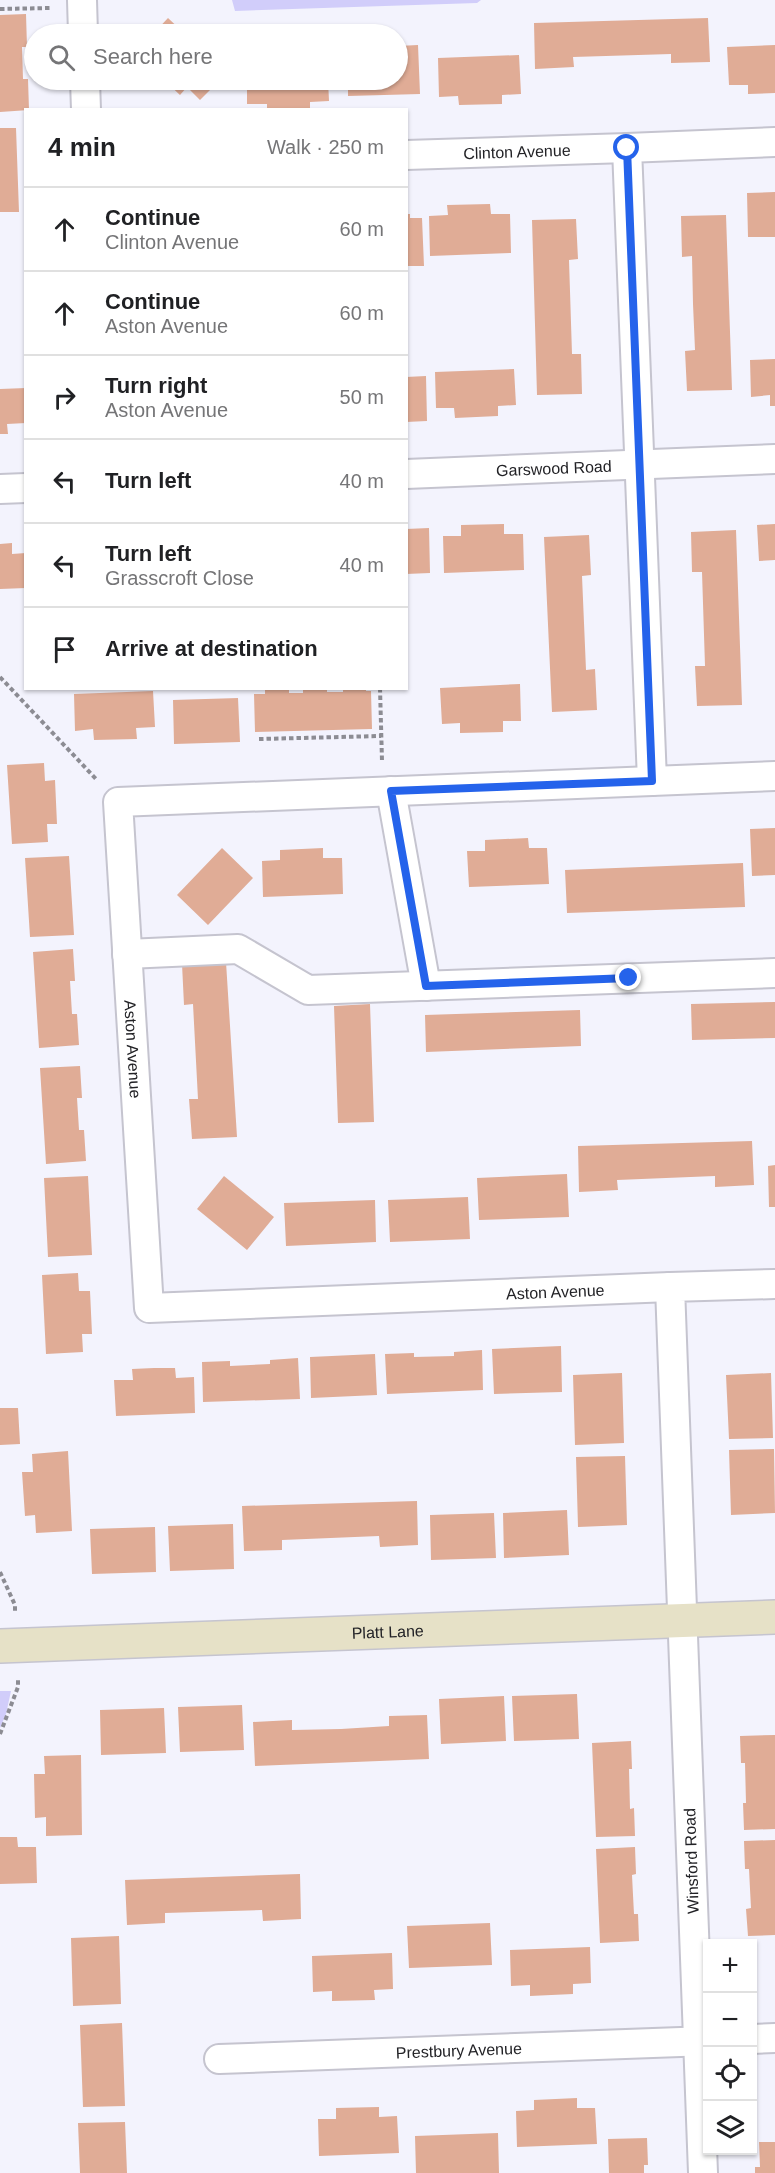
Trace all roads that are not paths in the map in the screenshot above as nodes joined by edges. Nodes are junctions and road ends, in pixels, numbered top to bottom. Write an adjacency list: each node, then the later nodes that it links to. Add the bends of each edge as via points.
1 (86, 90): 2 (street)
2 (87, 108)
3 (775, 142): 4 (street, Clinton Avenue)
4 (627, 148): 5 (street, Clinton Avenue); 7 (street)
5 (408, 155)
6 (775, 459): 7 (street, Garswood Road)
7 (639, 465): 8 (street, Garswood Road); 12 (street)
8 (408, 474)
9 (24, 488): 10 (street)
10 (0, 489)
11 (775, 776): 12 (street)
12 (652, 781): 13 (street)
13 (387, 791): 14 (street, Aston Avenue, via 118,802); 16 (street)
14 (128, 954): 16 (street, via 238,950 308,990); 18 (street, Aston Avenue, via 149,1308)
15 (775, 973): 16 (street)
16 (426, 986)
17 (775, 1284): 18 (street, Aston Avenue)
18 (670, 1287): 20 (street)
19 (775, 1617): 20 (street, Platt Lane)
20 (681, 1621): 21 (street, Platt Lane); 24 (street, Winsford Road)
21 (8, 1646)
22 (775, 2038): 23 (street)
23 (757, 2039)
24 (703, 2041): 26 (street, Prestbury Avenue)
25 (703, 2047): 27 (street, Winsford Road)
26 (219, 2059)
27 (703, 2173)

